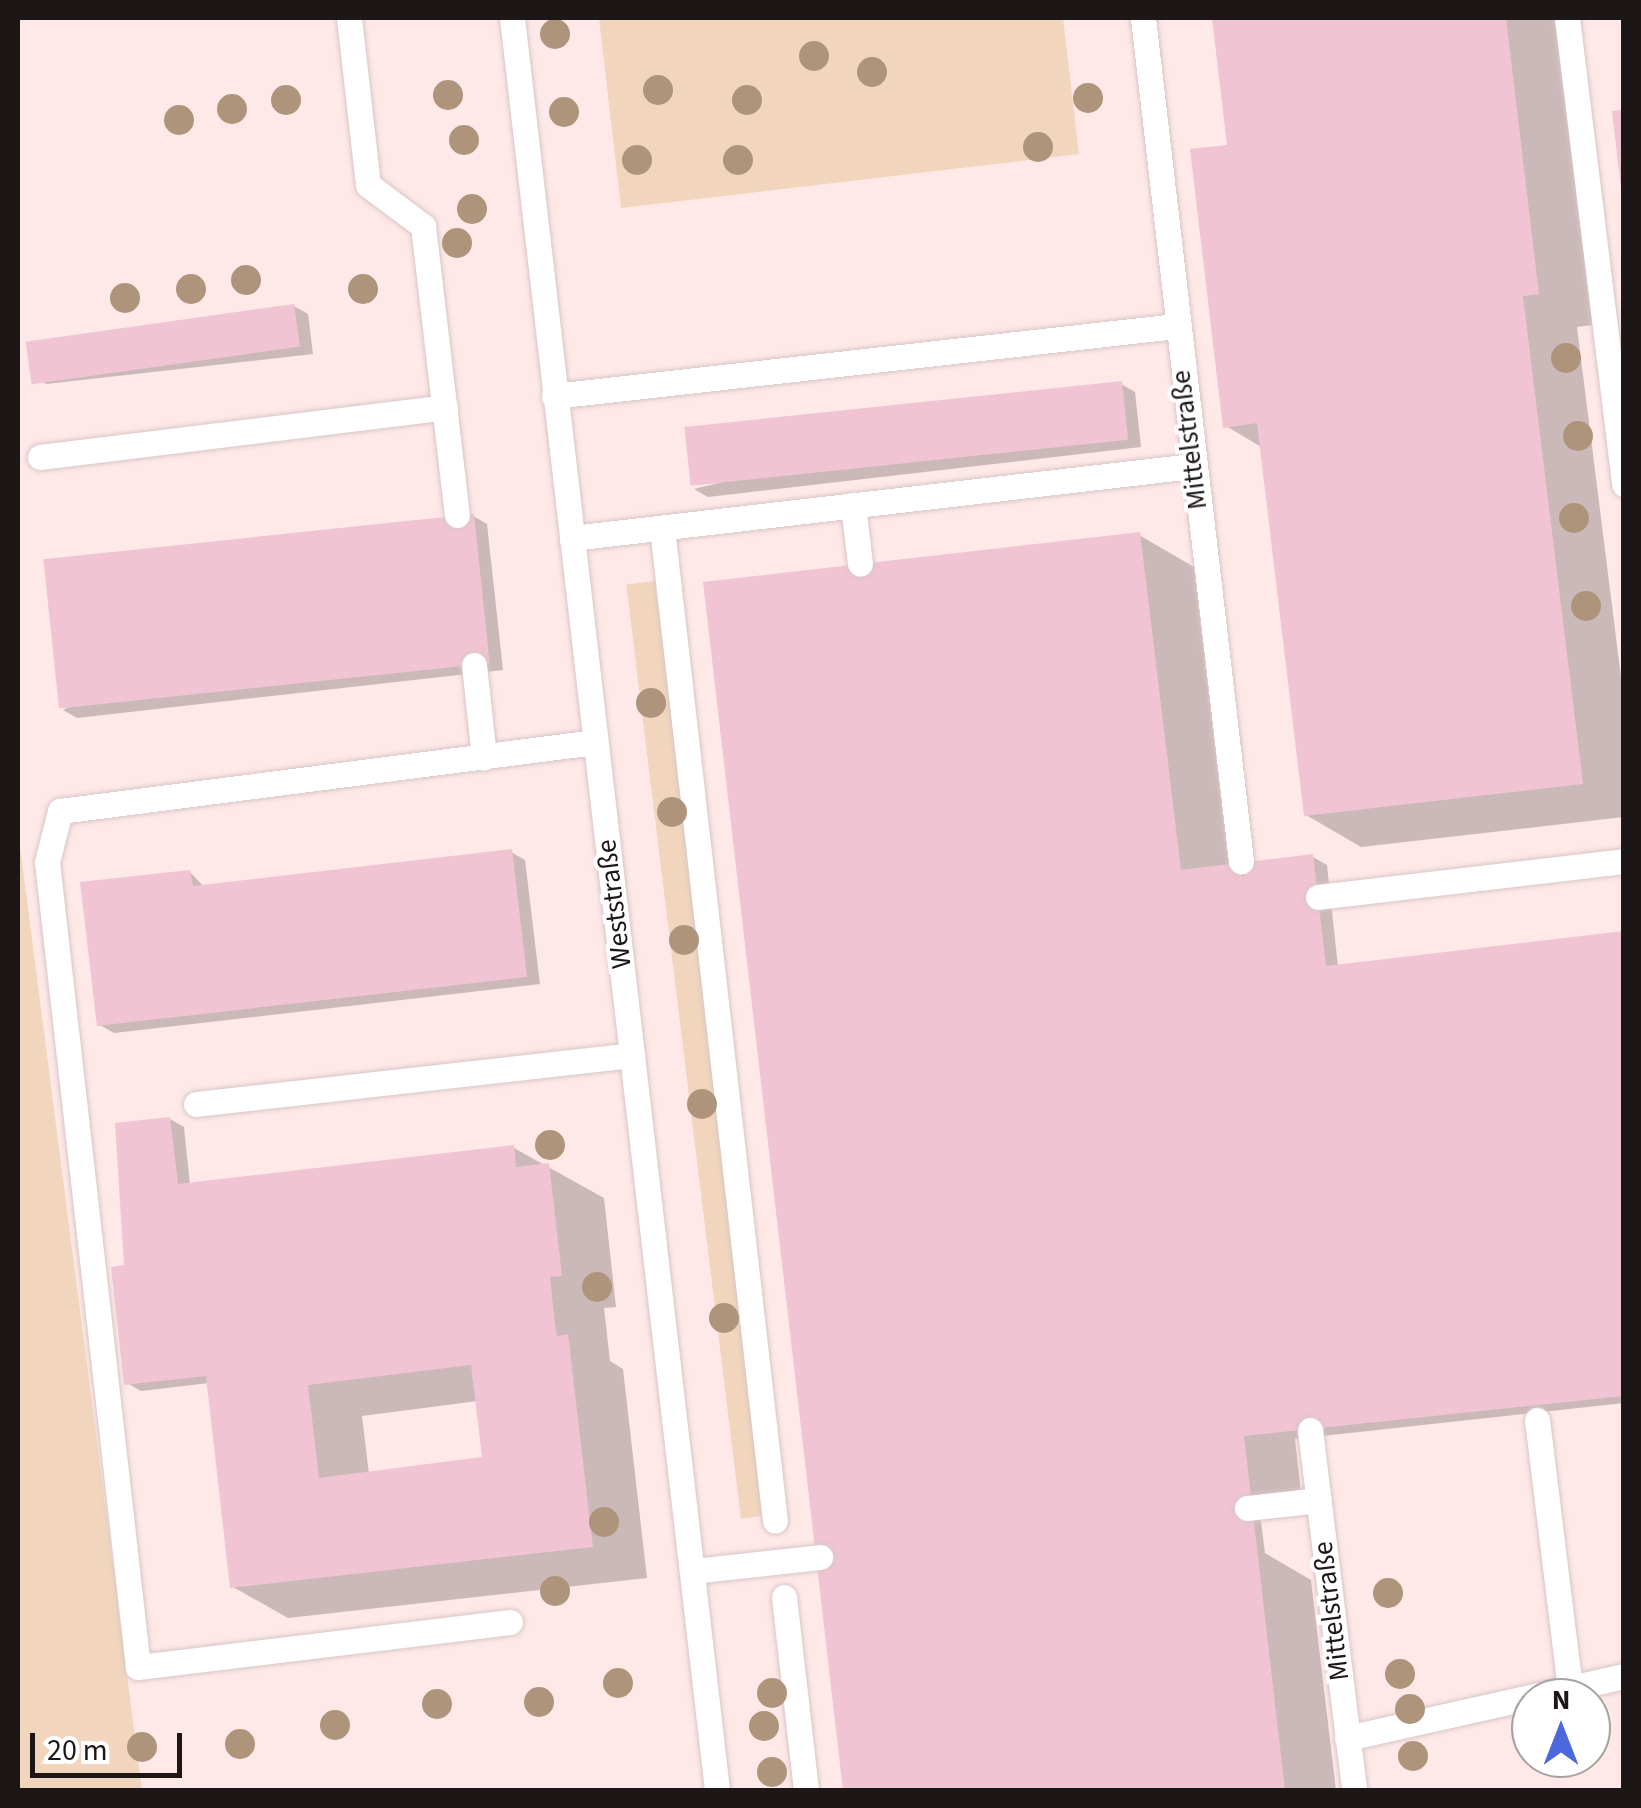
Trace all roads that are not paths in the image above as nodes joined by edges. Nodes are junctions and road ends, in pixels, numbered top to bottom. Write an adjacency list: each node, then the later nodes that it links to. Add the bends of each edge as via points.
1 (349, 18): 7 (lane, via 368,185 422,226)
2 (512, 18): 6 (lane, Weststraße)
3 (1143, 18): 5 (lane, Mittelstraße)
4 (1567, 18): 10 (lane)
5 (1176, 326): 6 (lane); 9 (lane, Mittelstraße)
6 (554, 396): 14 (lane, Weststraße)
7 (445, 408): 8 (lane); 12 (lane)
8 (40, 457)
9 (1192, 466): 11 (lane); 19 (lane, Mittelstraße)
10 (1624, 484)
11 (853, 505): 13 (lane); 15 (lane)
12 (457, 516)
13 (662, 528): 14 (lane); 28 (lane)
14 (572, 538): 17 (lane, Weststraße)
15 (860, 564)
16 (474, 665): 18 (lane)
17 (595, 742): 18 (lane); 22 (lane, Weststraße)
18 (484, 756): 32 (lane, via 60,812 47,862 138,1667)
19 (1242, 861)
20 (1624, 861): 21 (lane)
21 (1318, 896)
22 (632, 1055): 23 (lane); 30 (lane, Weststraße)
23 (196, 1104)
24 (1538, 1420): 33 (lane)
25 (1310, 1430): 26 (lane, Mittelstraße)
26 (1319, 1500): 27 (lane); 35 (lane, Mittelstraße)
27 (1247, 1508)
28 (775, 1522)
29 (820, 1557): 30 (lane)
30 (692, 1571): 36 (lane, Weststraße)
31 (784, 1597): 37 (lane)
32 (510, 1622)
33 (1569, 1678)
34 (1511, 1701): 35 (lane)
35 (1347, 1738): 38 (lane, Mittelstraße)
36 (718, 1790)
37 (806, 1790)
38 (1354, 1790)

